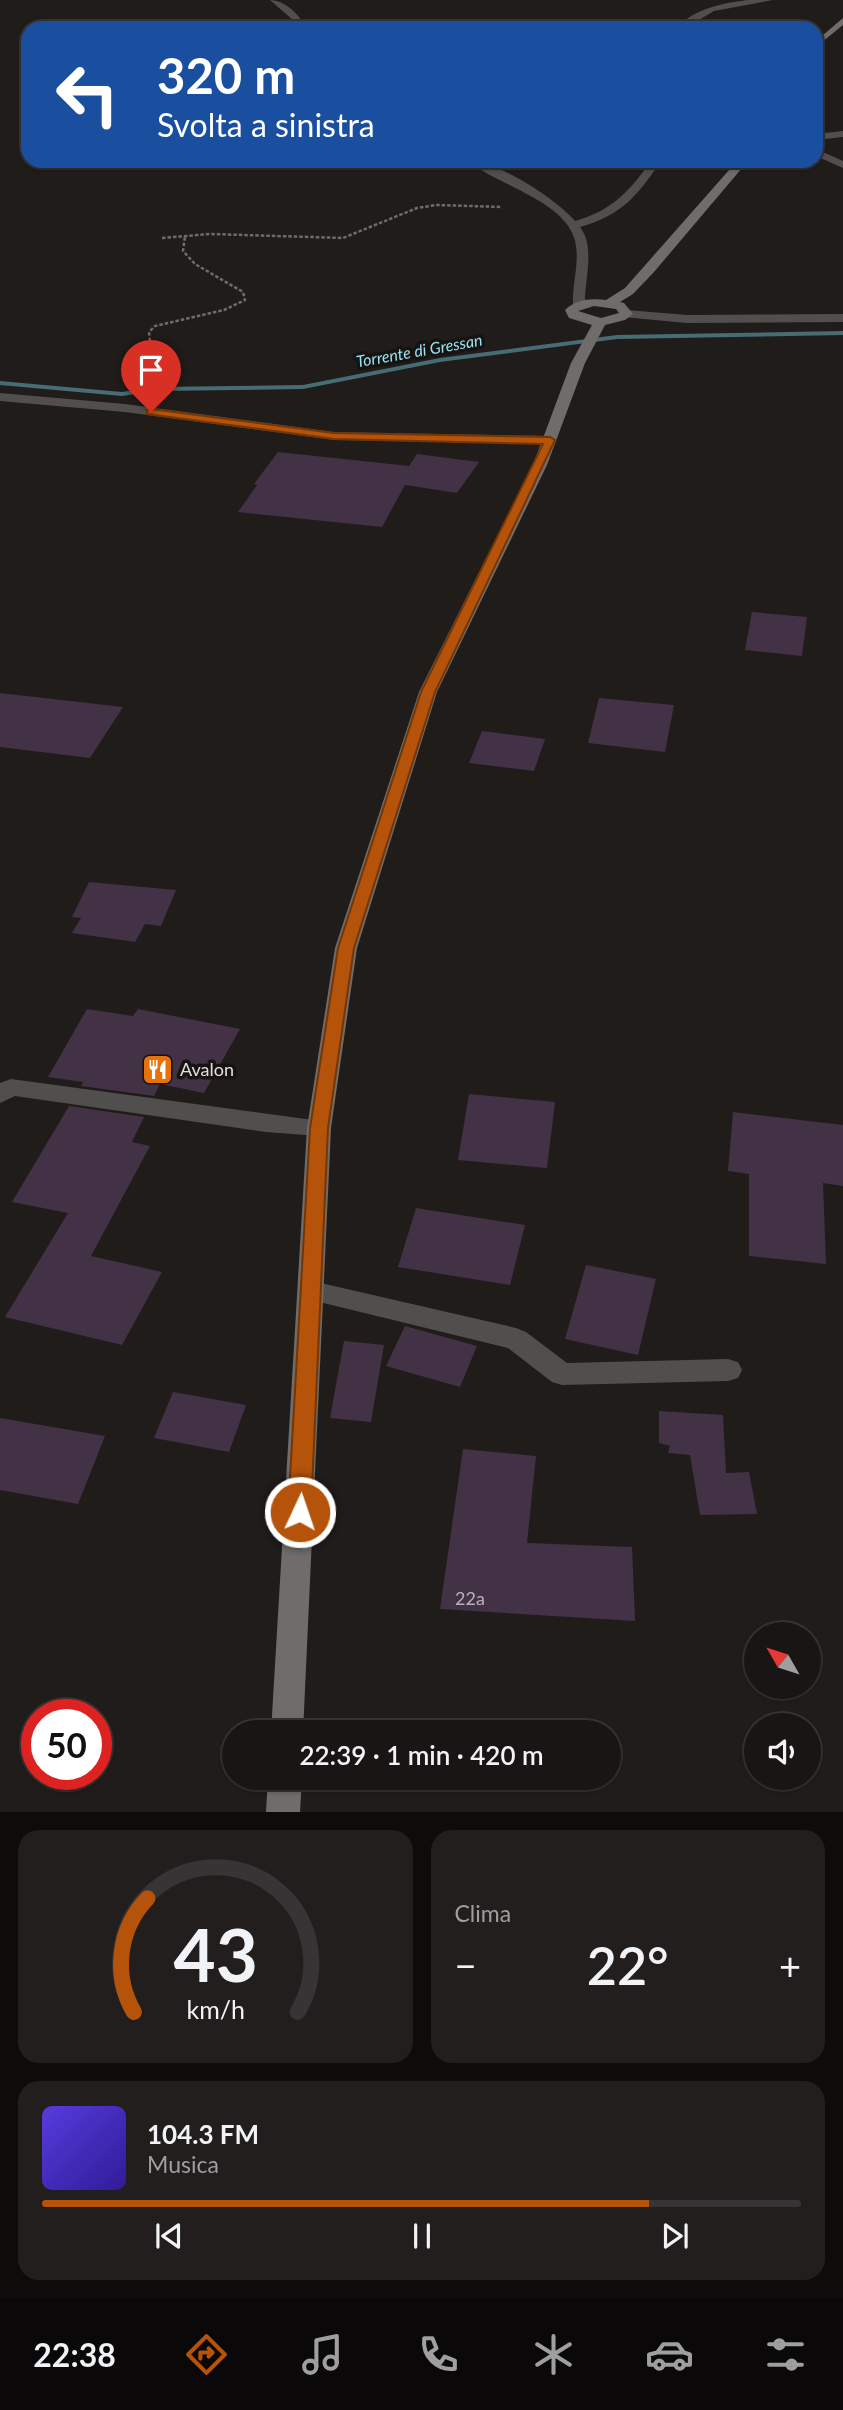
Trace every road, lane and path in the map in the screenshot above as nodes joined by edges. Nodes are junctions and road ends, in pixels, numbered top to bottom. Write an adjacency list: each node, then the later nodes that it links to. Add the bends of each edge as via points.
1 (275, 0): 3 (street)
2 (769, 0): 4 (street, via 715,8)
3 (298, 21)
4 (688, 21)
5 (843, 21): 6 (main road)
6 (823, 39)
7 (843, 134): 8 (street)
8 (823, 136)
9 (823, 155): 10 (street)
10 (843, 165)
11 (487, 168): 14 (street)
12 (651, 168): 15 (street, via 626,203 598,219)
13 (737, 168): 18 (main road, via 650,269)
14 (545, 200): 15 (street); 16 (path, via 506,206 418,208 343,238)
15 (573, 225): 19 (street, via 583,242)
16 (186, 236): 17 (path); 23 (path, via 183,251 191,260 243,292 245,300 224,310 155,327 149,332)
17 (162, 238)
18 (610, 303): 19 (main road); 20 (main road)
19 (579, 304): 22 (main road, via 573,315)
20 (626, 314): 21 (street, via 687,319); 22 (main road)
21 (843, 318)
22 (600, 322): 25 (main road, via 578,363)
23 (150, 341)
24 (0, 397): 25 (street, via 125,408 334,436)
25 (550, 440): 27 (main road, via 428,692 346,948)
26 (0, 1095): 27 (street, via 11,1087)
27 (319, 1128): 28 (main road)
28 (312, 1291): 29 (street, via 516,1339 562,1374); 30 (main road)
29 (728, 1370)
30 (288, 1720)
31 (284, 1790): 32 (main road)
32 (283, 1811)

